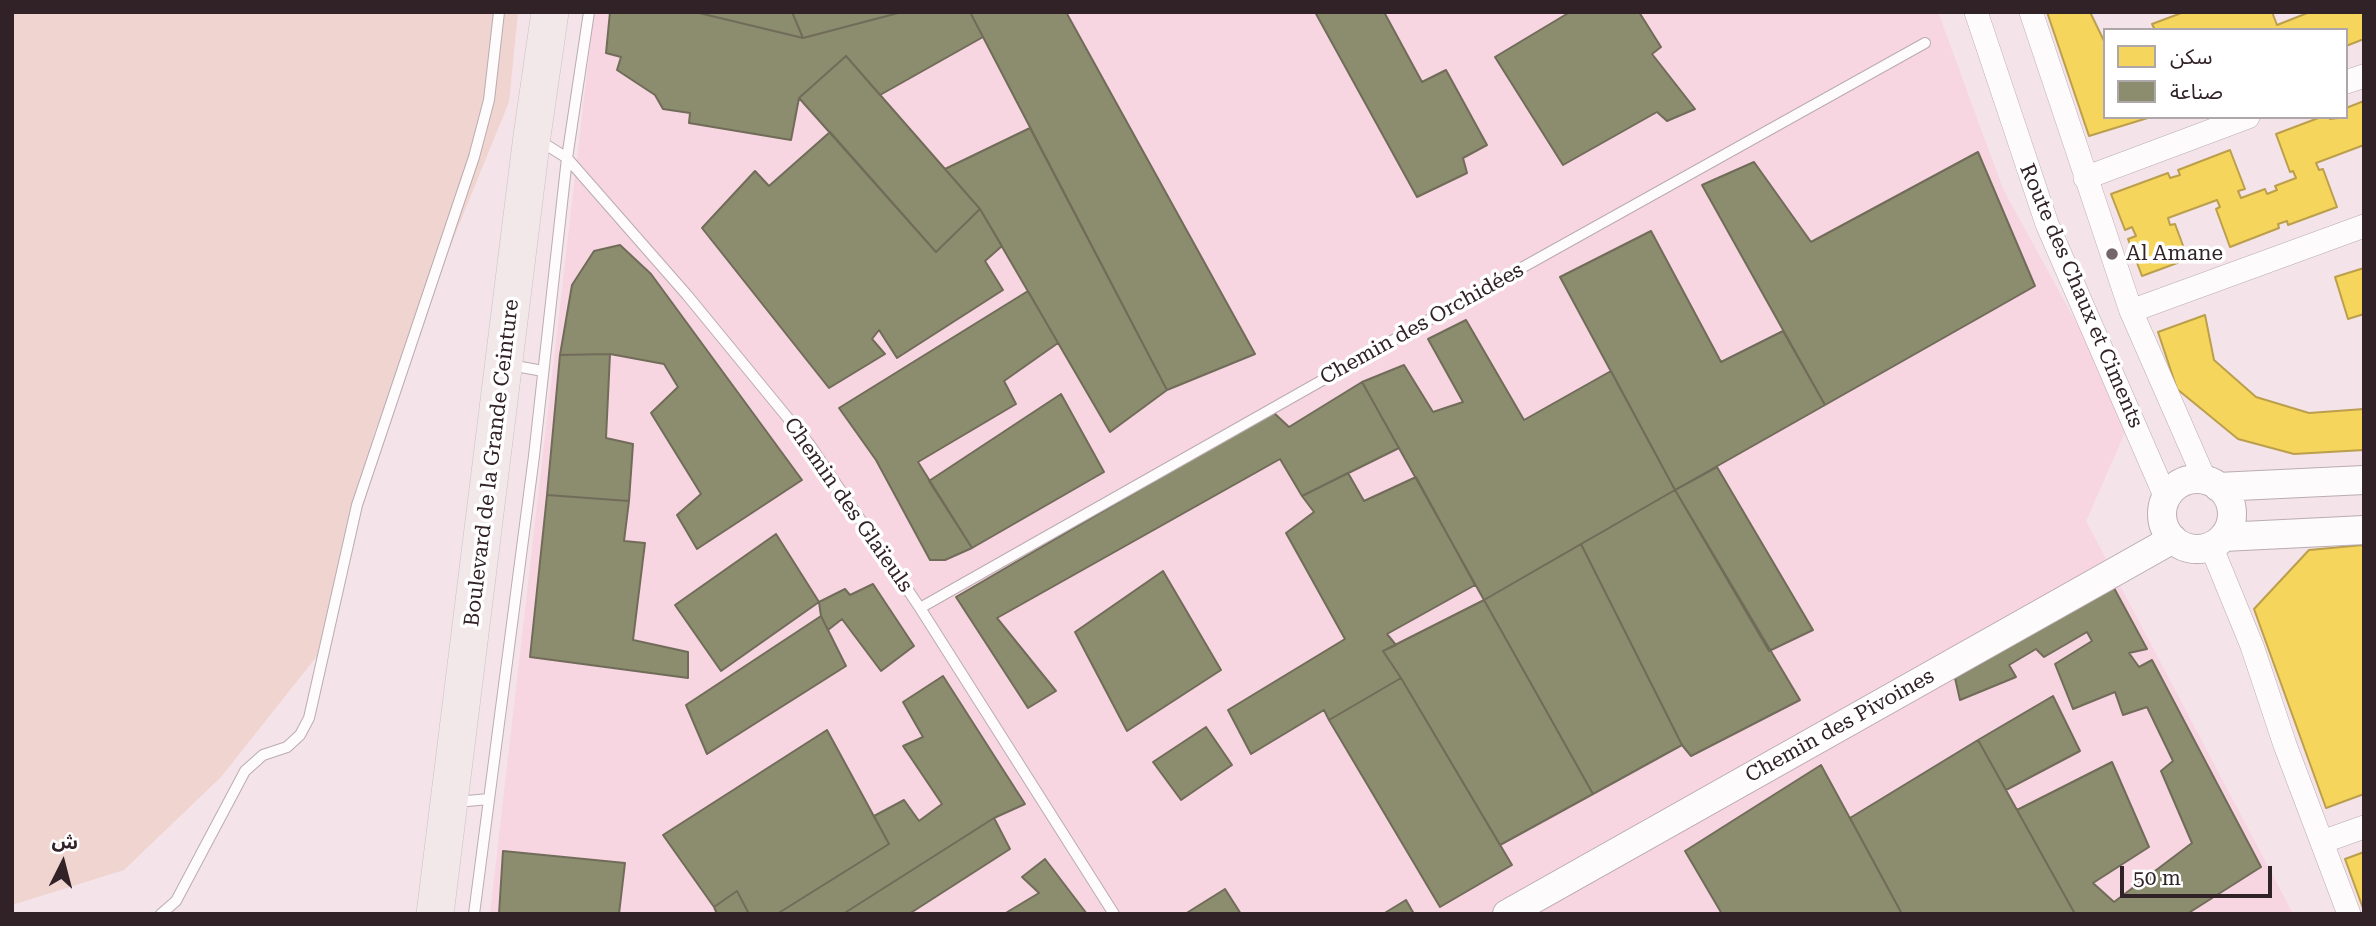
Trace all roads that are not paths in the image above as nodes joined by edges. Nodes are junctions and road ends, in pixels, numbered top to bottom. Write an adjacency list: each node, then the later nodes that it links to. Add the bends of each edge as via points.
1 (499, 12): 26 (lane, via 489,100 357,505 309,718 287,747 263,755 245,771 176,901)
2 (550, 12): 8 (main road, Boulevard de la Grande Ceinture)
3 (589, 12): 9 (lane)
4 (1976, 12): 17 (street, Route des Chaux et Ciments, via 2047,225)
5 (2031, 12): 10 (street, Route des Chaux et Ciments)
6 (1925, 43): 21 (lane, Chemin des Orchidées)
7 (2243, 119): 10 (street)
8 (532, 136): 9 (lane, Chemin des Glaïeuls); 13 (main road, Boulevard de la Grande Ceinture)
9 (568, 158): 14 (lane); 21 (lane, Chemin des Glaïeuls, via 810,446)
10 (2085, 178): 12 (street, Route des Chaux et Ciments)
11 (2364, 226): 12 (street)
12 (2131, 311): 16 (street, Route des Chaux et Ciments)
13 (504, 364): 14 (lane); 23 (main road, Boulevard de la Grande Ceinture)
14 (542, 371): 22 (lane)
15 (2364, 480): 16 (street)
16 (2212, 484): 17 (street, via 2193,479); 20 (street, via 2226,494 2232,516 2230,527)
17 (2166, 498): 19 (street, via 2162,519)
18 (2364, 530): 20 (street)
19 (2173, 539): 20 (street, via 2191,548); 30 (street, Chemin des Pivoines)
20 (2217, 541): 25 (street)
21 (920, 608): 29 (lane, Chemin des Glaïeuls)
22 (489, 799): 23 (lane); 28 (lane)
23 (449, 802): 27 (main road, Boulevard de la Grande Ceinture)
24 (2364, 827): 25 (street)
25 (2322, 842): 31 (street)
26 (161, 914)
27 (435, 914)
28 (474, 914)
29 (1114, 914)
30 (1507, 914)
31 (2349, 914)

